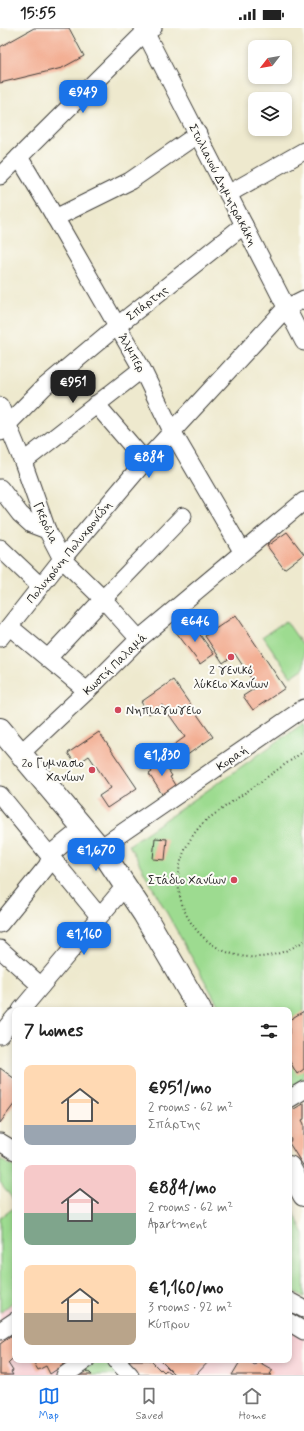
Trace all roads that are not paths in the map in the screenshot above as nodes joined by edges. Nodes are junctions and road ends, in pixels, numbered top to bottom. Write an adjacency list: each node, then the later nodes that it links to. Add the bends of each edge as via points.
1 (147, 29): 2 (street, Στυλιανού Δημητρακάκη); 4 (street)
2 (198, 134): 6 (street, Στυλιανού Δημητρακάκη); 7 (street, via 130,181)
3 (304, 151): 6 (street)
4 (19, 157): 5 (street); 7 (street, Άλμπερ)
5 (0, 176)
6 (228, 194): 8 (street, Στυλιανού Δημητρακάκη)
7 (55, 218): 11 (street, Άλμπερ)
8 (244, 226): 10 (street, Στυλιανού Δημητρακάκη); 11 (street, Σπάρτης)
9 (304, 299): 10 (street)
10 (286, 308): 12 (street, Στυλιανού Δημητρακάκη); 17 (street, Πολυχρόνη Πολυχρονίδη)
11 (117, 326): 13 (street, Άλμπερ); 16 (street, Σπάρτης, via 43,388)
12 (304, 342)
13 (142, 369): 14 (street); 17 (street, Άλμπερ)
14 (96, 404): 18 (street); 19 (street)
15 (0, 406): 16 (street, Γκερόλα)
16 (4, 428): 19 (street, Γκερόλα)
17 (172, 431): 18 (street, Πολυχρόνη Πολυχρονίδη); 25 (street, Άλμπερ)
18 (145, 461): 26 (street, Πολυχρόνη Πολυχρονίδη)
19 (23, 462): 23 (street, Γκερόλα)
20 (0, 488): 23 (street, via 31,524)
21 (304, 501): 25 (street, Κωστή Παλαμά)
22 (183, 516): 28 (street)
23 (47, 530): 26 (street, Γκερόλα)
24 (0, 548): 27 (street)
25 (242, 551): 30 (street, Κωστή Παλαμά)
26 (62, 559): 27 (street, Πολυχρόνη Πολυχρονίδη); 28 (street, Γκερόλα)
27 (40, 586): 29 (street, Πολυχρόνη Πολυχρονίδη)
28 (103, 599): 30 (street, Γκερόλα); 31 (street)
29 (5, 633): 31 (street)
30 (139, 639): 32 (street, Κωστή Παλαμά)
31 (48, 658): 32 (street)
32 (87, 691): 35 (street, Κωστή Παλαμά)
33 (304, 708): 38 (street, Κοραή)
34 (0, 729): 35 (main road)
35 (21, 753): 37 (main road)
36 (0, 795): 39 (street)
37 (83, 828): 38 (main road); 39 (street, via 53,852)
38 (100, 848): 40 (main road)
39 (51, 857): 41 (street); 42 (street, via 47,866)
40 (126, 885): 41 (street); 46 (main road)
41 (99, 916): 44 (street)
42 (0, 924)
43 (0, 949): 44 (street)
44 (41, 986): 45 (street)
45 (24, 1007)
46 (198, 1007)
47 (12, 1021): 48 (street)
48 (0, 1035)
49 (304, 1090): 50 (street)
50 (292, 1097)
51 (0, 1142): 52 (street)
52 (12, 1149)
53 (292, 1173): 54 (main road)
54 (304, 1195)
55 (292, 1303): 56 (street)
56 (304, 1310)
57 (12, 1323): 59 (street)
58 (292, 1324): 60 (street)
59 (0, 1331)
60 (304, 1331)
61 (82, 1363): 63 (street)
62 (119, 1363): 64 (street)
63 (65, 1375)
64 (130, 1375)

